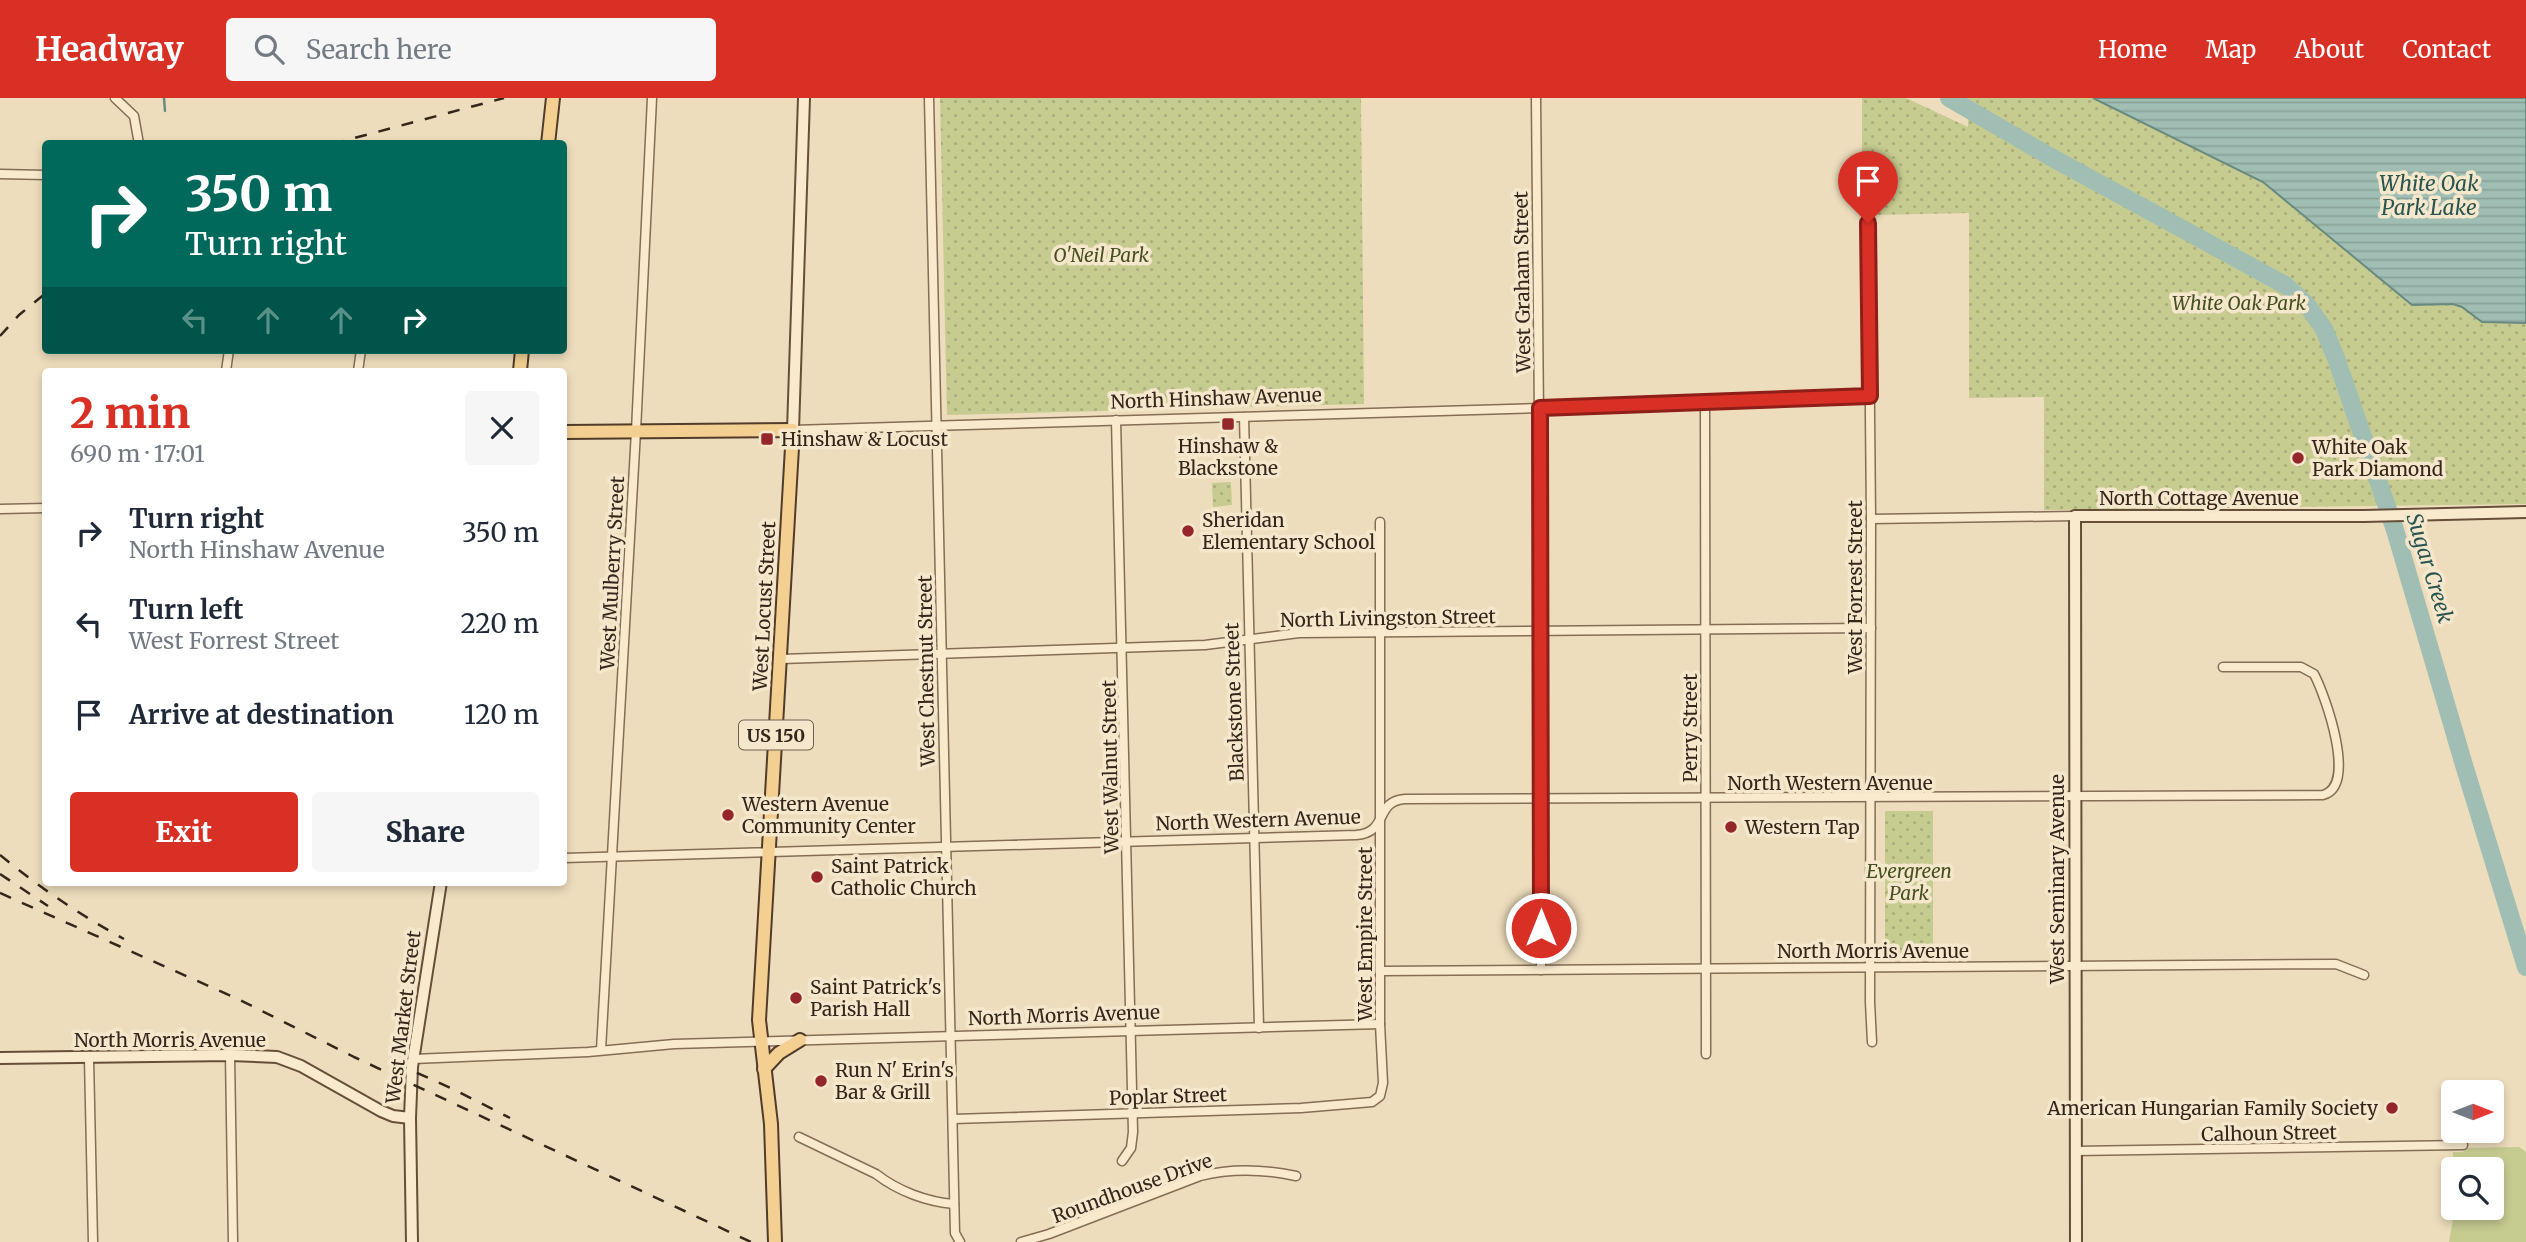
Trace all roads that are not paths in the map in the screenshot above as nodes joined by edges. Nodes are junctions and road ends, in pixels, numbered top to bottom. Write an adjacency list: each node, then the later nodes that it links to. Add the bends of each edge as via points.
1 (116, 98): 7 (street, via 134,116)
2 (553, 98): 8 (main road)
3 (652, 98): 19 (street, West Mulberry Street)
4 (804, 98): 18 (street, West Locust Street)
5 (929, 98): 17 (street, West Chestnut Street)
6 (1536, 98): 14 (street, West Graham Street)
7 (138, 140)
8 (548, 140)
9 (0, 174): 10 (street)
10 (42, 175)
11 (1868, 206): 12 (street, West Forrest Street)
12 (1870, 396): 13 (street, North Hinshaw Avenue); 25 (street, West Forrest Street)
13 (1705, 401): 14 (street, North Hinshaw Avenue); 28 (street, Perry Street)
14 (1540, 408): 15 (street, North Hinshaw Avenue); 29 (street, West Graham Street)
15 (1244, 417): 16 (street, North Hinshaw Avenue); 31 (street, Blackstone Street)
16 (1116, 420): 17 (street, North Hinshaw Avenue); 32 (street, West Walnut Street)
17 (937, 425): 18 (street, North Hinshaw Avenue); 33 (street, West Chestnut Street)
18 (793, 429): 19 (main road, North Hinshaw Avenue); 34 (main road, West Locust Street / US 150)
19 (636, 431): 20 (main road, North Hinshaw Avenue); 45 (street, West Mulberry Street)
20 (567, 432)
21 (42, 508): 22 (street)
22 (0, 509)
23 (2526, 512): 24 (street, North Cottage Avenue)
24 (2075, 516): 25 (street, North Cottage Avenue); 36 (street, West Seminary Avenue)
25 (1871, 519): 27 (street, West Forrest Street)
26 (1380, 522): 30 (street, West Empire Street)
27 (1871, 628): 28 (street, North Livingston Street); 37 (street, West Forrest Street)
28 (1706, 629): 29 (street, North Livingston Street); 39 (street, Perry Street)
29 (1541, 631): 30 (street, North Livingston Street); 38 (street, West Graham Street)
30 (1380, 632): 31 (street, North Livingston Street, via 1299,633); 40 (street, West Empire Street)
31 (1248, 640): 32 (street, North Livingston Street); 41 (street, Blackstone Street)
32 (1122, 648): 33 (street, North Livingston Street); 42 (street, West Walnut Street)
33 (942, 653): 34 (street, North Livingston Street); 43 (street, West Chestnut Street)
34 (781, 659): 44 (main road, West Locust Street / US 150)
35 (2223, 667): 36 (street, North Western Avenue, via 2301,667 2314,674 2335,733 2335,788 2323,795)
36 (2075, 797): 37 (street, North Western Avenue); 48 (street, West Seminary Avenue)
37 (1871, 798): 39 (street, North Western Avenue); 49 (street, West Forrest Street)
38 (1542, 799): 39 (street, North Western Avenue); 40 (street, North Western Avenue, via 1396,800); 50 (street, West Graham Street)
39 (1706, 799): 51 (street, Perry Street)
40 (1380, 818): 41 (street, North Western Avenue, via 1368,834); 52 (street, West Empire Street)
41 (1254, 837): 42 (street, North Western Avenue); 55 (street, Blackstone Street)
42 (1127, 841): 43 (street, North Western Avenue); 56 (street, West Walnut Street)
43 (946, 846): 44 (street, North Western Avenue); 57 (street, West Chestnut Street)
44 (769, 852): 45 (street, North Western Avenue); 59 (main road, West Locust Street / US 150)
45 (612, 857): 46 (street, North Western Avenue); 61 (street, West Mulberry Street)
46 (567, 858)
47 (440, 886): 66 (street, West Market Street)
48 (2074, 967): 49 (street, North Morris Avenue); 53 (street, North Morris Avenue, via 2336,964); 74 (street, West Seminary Avenue)
49 (1870, 968): 51 (street, North Morris Avenue); 60 (street, West Forrest Street)
50 (1541, 970): 51 (street, North Morris Avenue); 52 (street, North Morris Avenue)
51 (1706, 970): 62 (street, Perry Street)
52 (1381, 971): 54 (street, West Empire Street)
53 (2364, 975)
54 (1380, 1024): 55 (street, North Morris Avenue); 68 (street, West Empire Street)
55 (1259, 1027): 56 (street, North Morris Avenue)
56 (1132, 1031): 57 (street, North Morris Avenue); 69 (street, West Walnut Street)
57 (951, 1035): 58 (street, North Morris Avenue); 71 (street, West Chestnut Street)
58 (800, 1040): 59 (street, North Morris Avenue); 67 (main road)
59 (761, 1041): 61 (street, North Morris Avenue); 67 (main road, West Locust Street / US 150)
60 (1872, 1042)
61 (601, 1050): 66 (street, North Morris Avenue)
62 (1706, 1054)
63 (230, 1055): 65 (street, North Morris Avenue); 70 (street, North Morris Avenue, via 288,1061 381,1111); 79 (street)
64 (0, 1058): 65 (street, North Morris Avenue)
65 (89, 1058): 78 (street)
66 (413, 1059): 70 (street, West Market Street)
67 (764, 1069): 81 (main road, West Locust Street / US 150)
68 (1381, 1095): 69 (street, Poplar Street, via 1363,1104)
69 (1133, 1113): 71 (street, Poplar Street); 75 (street, West Walnut Street, via 1133,1143)
70 (410, 1118): 80 (street, West Market Street)
71 (953, 1119): 77 (street, West Chestnut Street)
72 (799, 1137): 77 (street, via 886,1182 934,1202)
73 (2463, 1145): 74 (street, Calhoun Street)
74 (2075, 1151): 84 (street, West Seminary Avenue)
75 (1122, 1161)
76 (1296, 1175): 83 (street, Roundhouse Drive, via 1218,1171)
77 (954, 1204): 82 (street, West Chestnut Street, via 955,1233)
78 (93, 1242)
79 (233, 1242)
80 (412, 1242)
81 (775, 1242)
82 (960, 1242)
83 (1021, 1242)
84 (2076, 1242)

